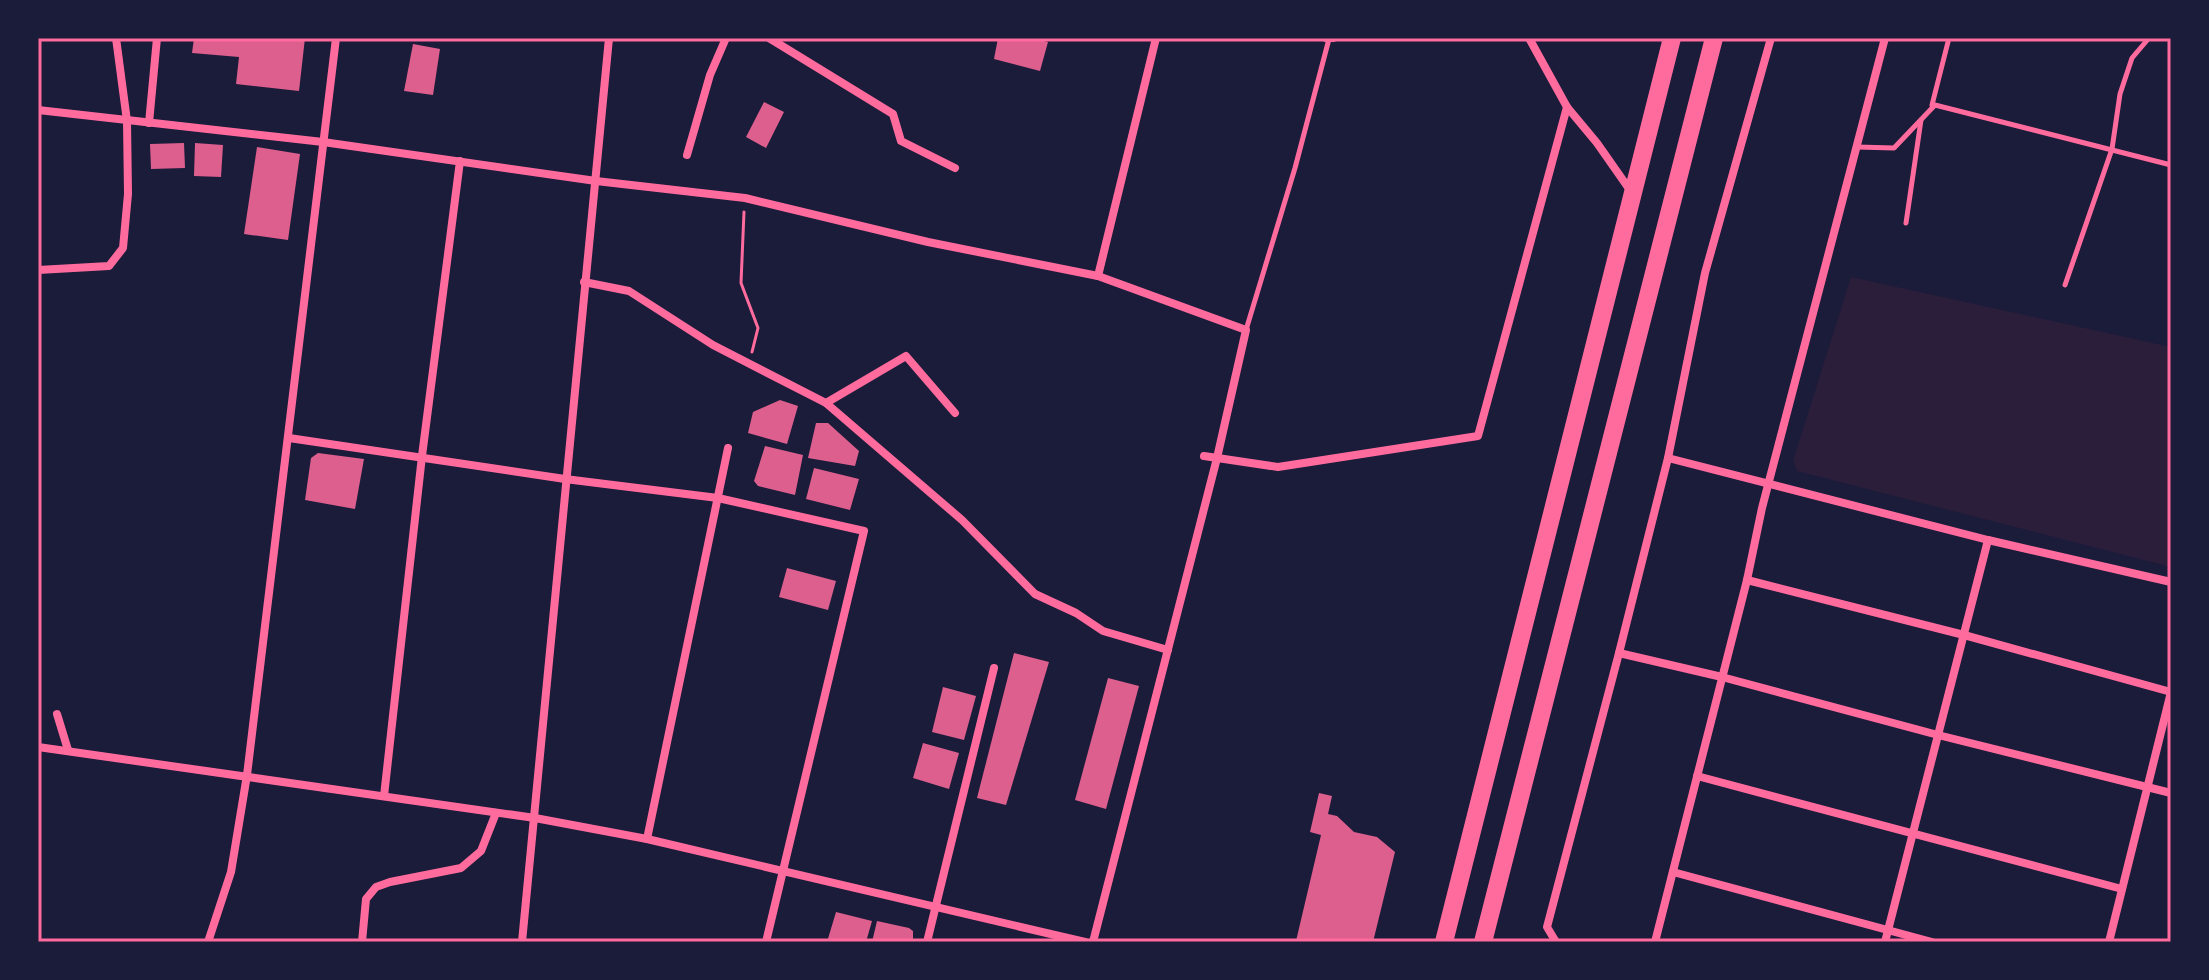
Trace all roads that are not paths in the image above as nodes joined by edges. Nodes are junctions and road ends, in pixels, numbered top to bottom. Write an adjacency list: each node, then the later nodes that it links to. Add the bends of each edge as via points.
1 (116, 38): 20 (street)
2 (157, 38): 21 (street)
3 (336, 38): 22 (street)
4 (609, 38): 29 (street)
5 (726, 38): 25 (street)
6 (769, 38): 28 (street, via 893,114 901,141)
7 (1156, 38): 33 (street)
8 (1329, 38): 36 (lane)
9 (1529, 38): 17 (street)
10 (1672, 38): 30 (main road)
11 (1714, 38): 83 (main road)
12 (1771, 38): 44 (street, via 1705,273)
13 (1885, 38): 23 (street)
14 (1949, 38): 16 (lane)
15 (2149, 38): 24 (lane, via 2132,58)
16 (1931, 106): 19 (lane); 24 (lane)
17 (1567, 107): 30 (street); 43 (street, via 1478,436 1278,467)
18 (38, 110): 20 (street)
19 (1921, 119): 23 (lane, via 1894,148); 31 (lane)
20 (127, 121): 21 (street); 32 (street, via 123,248 109,266)
21 (149, 123): 22 (street)
22 (323, 142): 26 (street); 39 (street)
23 (1857, 147): 46 (street)
24 (2112, 149): 27 (lane); 35 (lane)
25 (687, 155)
26 (460, 161): 29 (street); 41 (street)
27 (2171, 165)
28 (955, 168)
29 (596, 181): 33 (street, via 745,198); 34 (street)
30 (1632, 194): 82 (main road)
31 (1906, 223)
32 (38, 270)
33 (1098, 276): 36 (street)
34 (584, 282): 37 (street, via 629,291 713,345); 45 (street)
35 (2065, 285)
36 (1246, 330): 43 (street)
37 (826, 403): 38 (street, via 906,356); 52 (street, via 962,520 1035,594 1103,631)
38 (955, 413)
39 (289, 438): 41 (street); 61 (street)
40 (728, 448): 47 (street)
41 (422, 456): 45 (street); 65 (street)
42 (1204, 456): 43 (street)
43 (1217, 458): 52 (street)
44 (1668, 458): 46 (street); 53 (street)
45 (565, 479): 47 (street); 67 (street)
46 (1769, 483): 48 (street); 49 (street)
47 (718, 498): 69 (street); 70 (street, via 864,531)
48 (1988, 540): 50 (street); 51 (street)
49 (1747, 580): 51 (street); 55 (street)
50 (2171, 582)
51 (1964, 635): 56 (street); 58 (street)
52 (1168, 650): 81 (street)
53 (1619, 653): 55 (street); 84 (street, via 1547,927)
54 (994, 668): 73 (street)
55 (1722, 677): 58 (street); 62 (street)
56 (2171, 692): 63 (street)
57 (57, 714): 60 (street)
58 (1938, 735): 63 (street); 68 (street)
59 (38, 747): 60 (street)
60 (68, 750): 61 (street)
61 (247, 775): 65 (street); 75 (street, via 231,872)
62 (1697, 776): 68 (street); 71 (street)
63 (2147, 786): 64 (street); 72 (street)
64 (2171, 793)
65 (384, 796): 66 (street)
66 (496, 813): 67 (street); 76 (street, via 481,851 461,868 376,887 366,899)
67 (535, 818): 69 (street); 77 (street)
68 (1913, 835): 72 (street); 74 (street)
69 (647, 839): 70 (street)
70 (784, 871): 73 (street); 78 (street)
71 (1673, 872): 74 (street); 85 (street)
72 (2122, 889): 88 (street)
73 (936, 905): 79 (street); 80 (street)
74 (1888, 931): 86 (street); 87 (street)
75 (208, 942)
76 (362, 942)
77 (522, 942)
78 (766, 942)
79 (927, 942)
80 (1085, 942)
81 (1093, 942)
82 (1444, 942)
83 (1483, 942)
84 (1556, 942)
85 (1655, 942)
86 (1885, 942)
87 (1932, 942)
88 (2109, 942)

